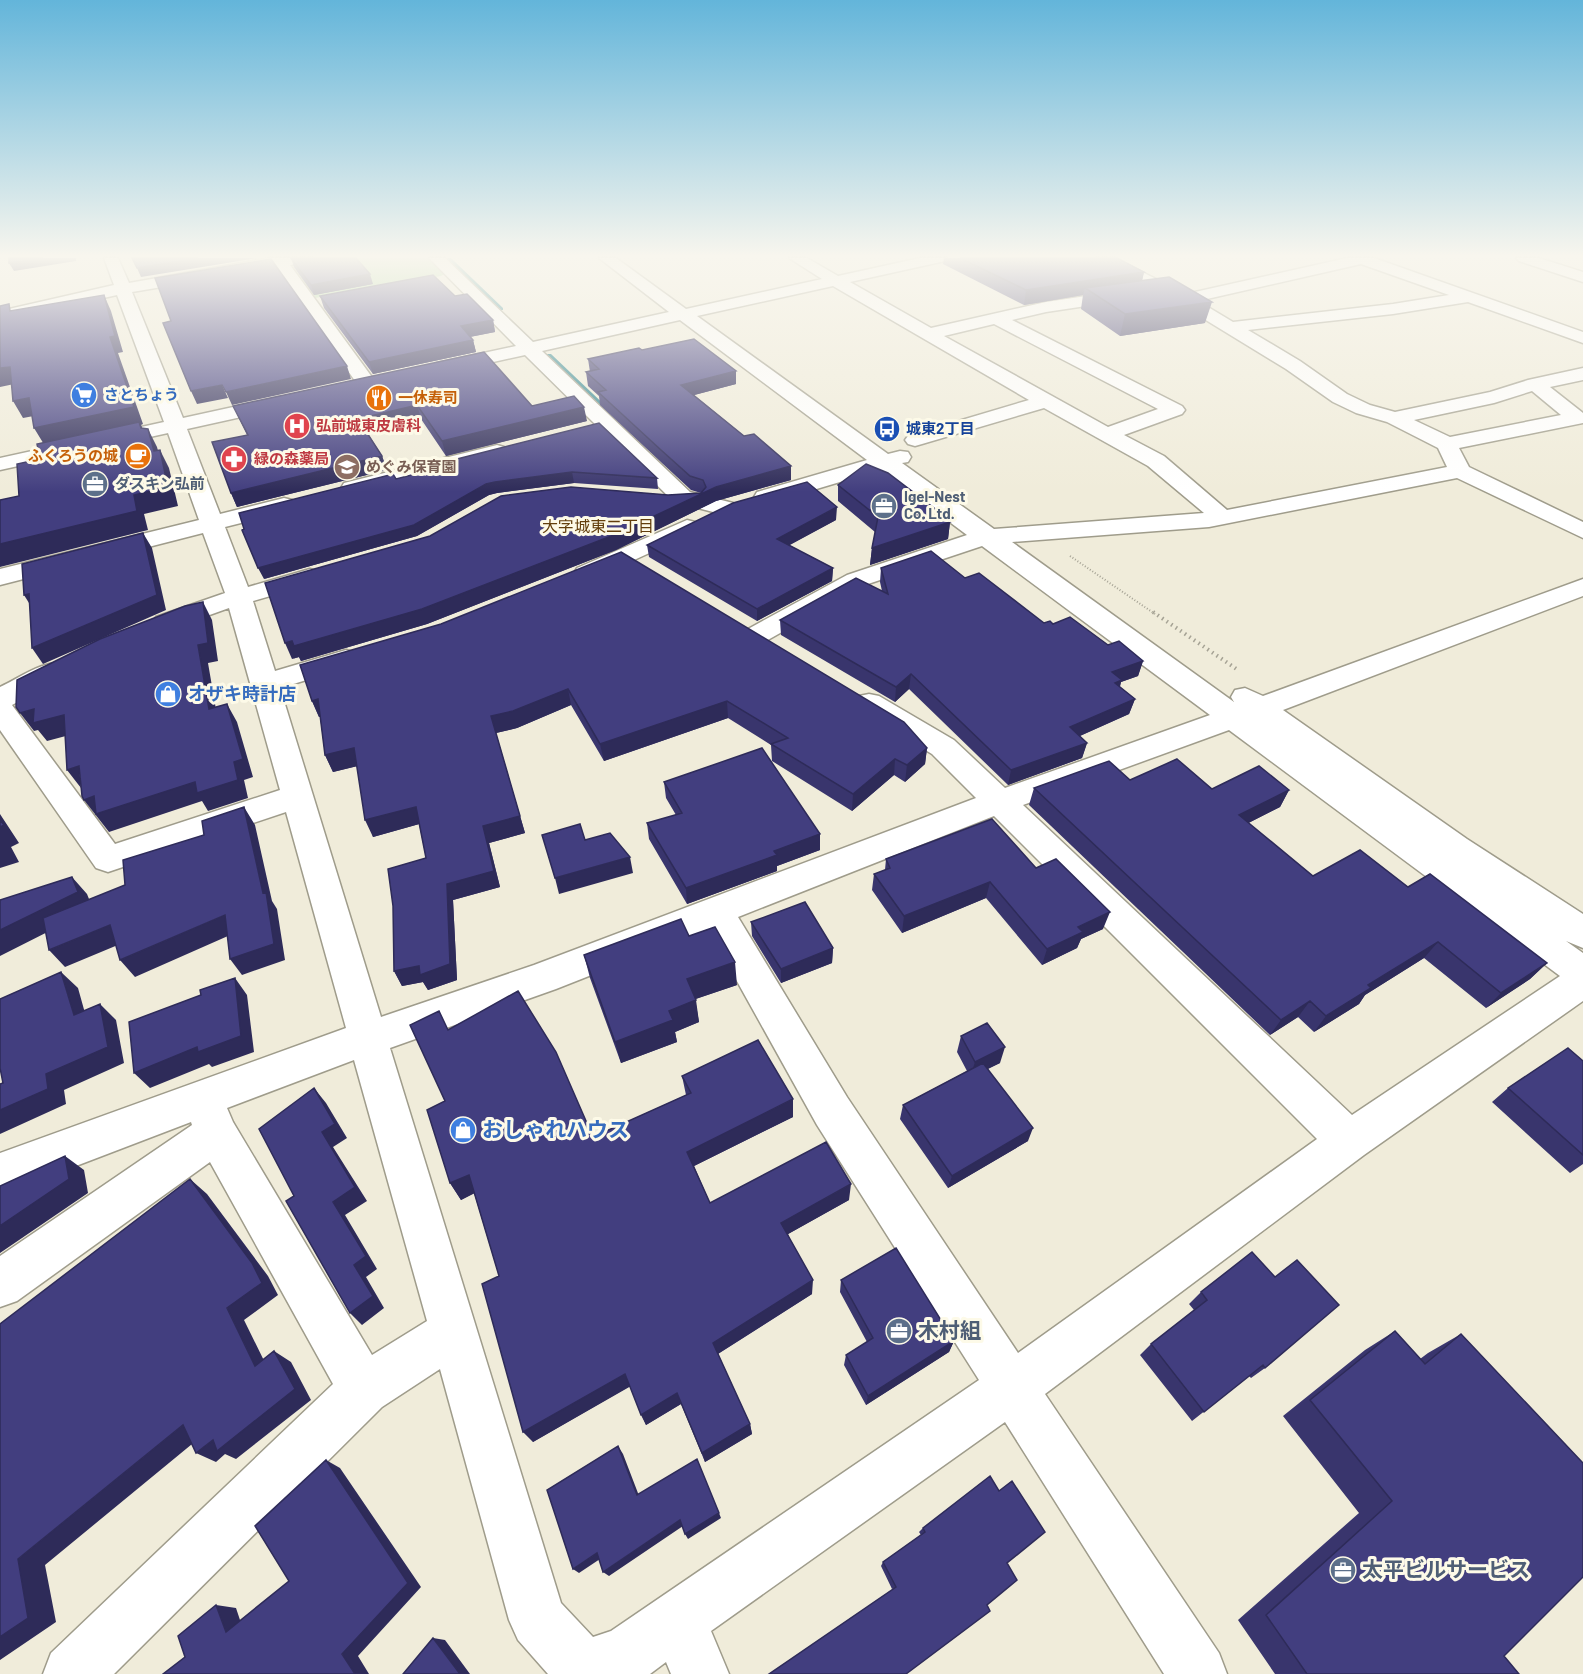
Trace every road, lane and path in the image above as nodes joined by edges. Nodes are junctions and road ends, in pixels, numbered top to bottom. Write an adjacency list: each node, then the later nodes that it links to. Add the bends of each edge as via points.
1 (141, 336): 18 (street)
2 (330, 336): 12 (street, via 360,385)
3 (517, 336): 9 (street)
4 (583, 336): 9 (street)
5 (728, 336): 23 (street)
6 (932, 336): 15 (street)
7 (1030, 336): 20 (street, via 1175,410)
8 (1246, 336): 16 (street, via 1340,398)
9 (529, 348): 10 (street); 17 (street)
10 (430, 370)
11 (1583, 374): 13 (street)
12 (388, 379)
13 (1535, 384): 16 (street); 21 (street, via 1577,418)
14 (296, 399): 18 (street)
15 (1046, 401): 20 (street); 23 (street)
16 (1395, 418): 21 (street)
17 (606, 424): 19 (street); 28 (street)
18 (176, 426): 24 (street); 32 (street)
19 (583, 429)
20 (1107, 434): 31 (street, via 1156,461)
21 (1447, 444): 25 (street)
22 (515, 447): 26 (street)
23 (901, 453): 30 (street); 35 (street); 36 (street)
24 (0, 464)
25 (1460, 471): 31 (street); 33 (street)
26 (333, 493)
27 (650, 497): 28 (street)
28 (682, 497): 30 (street)
29 (299, 501): 32 (street)
30 (725, 508): 37 (street)
31 (1222, 517): 34 (street)
32 (212, 523): 40 (street); 43 (street)
33 (1583, 531)
34 (1046, 533): 35 (street); 48 (path, via 1055,546)
35 (1018, 536): 36 (street); 53 (street)
36 (989, 537): 46 (street, via 856,580 747,629); 53 (street)
37 (626, 557): 39 (street); 41 (street)
38 (329, 571): 43 (street)
39 (652, 573)
40 (0, 577)
41 (565, 582)
42 (1583, 587): 53 (street)
43 (239, 597): 44 (street); 49 (street)
44 (141, 633)
45 (371, 651): 49 (street)
46 (784, 651)
47 (82, 658): 51 (street)
48 (1242, 674)
49 (264, 683): 54 (street)
50 (850, 692): 55 (street, via 942,747)
51 (0, 699)
52 (0, 710): 54 (street, via 108,858)
53 (1246, 712): 55 (street); 57 (street); 58 (street)
54 (297, 796): 60 (street)
55 (998, 802): 56 (street); 62 (street)
56 (717, 912): 60 (street, via 402,1029); 66 (street, via 832,1111)
57 (1583, 933)
58 (1583, 973)
59 (1583, 981): 62 (street)
60 (368, 1038): 61 (street); 65 (street)
61 (209, 1116): 63 (street); 64 (street); 67 (street)
62 (1349, 1141): 66 (street)
63 (0, 1174)
64 (0, 1284)
65 (454, 1332): 67 (street); 69 (street, via 538,1620)
66 (1011, 1388): 68 (street); 72 (street)
67 (364, 1389): 70 (street)
68 (677, 1620): 69 (street, via 627,1655); 71 (street)
69 (582, 1672)
70 (72, 1674)
71 (700, 1674)
72 (1198, 1674)

